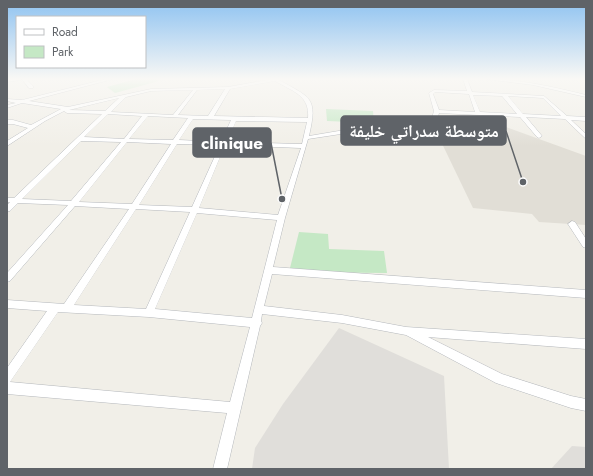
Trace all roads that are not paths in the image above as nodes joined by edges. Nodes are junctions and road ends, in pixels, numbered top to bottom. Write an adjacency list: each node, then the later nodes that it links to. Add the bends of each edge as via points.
1 (22, 101): 12 (street)
2 (23, 101): 13 (street)
3 (100, 101): 13 (street)
4 (118, 101): 16 (street)
5 (186, 101): 20 (street)
6 (220, 101): 22 (street)
7 (308, 101): 26 (street, via 312,111)
8 (433, 101): 15 (street)
9 (473, 101): 17 (street)
10 (508, 101): 19 (street)
11 (547, 101): 23 (street)
12 (7, 107)
13 (68, 108): 14 (street)
14 (62, 110): 16 (street); 28 (street)
15 (437, 111): 17 (street); 36 (street, via 432,127 380,126)
16 (106, 113): 18 (street); 33 (street)
17 (478, 113): 19 (street)
18 (146, 115): 20 (street); 34 (street)
19 (520, 115): 23 (street); 30 (street)
20 (174, 116): 21 (street)
21 (191, 117): 22 (street); 35 (street)
22 (210, 118): 24 (street)
23 (564, 118): 25 (street); 31 (street)
24 (234, 119): 26 (street); 38 (street)
25 (586, 119)
26 (310, 120): 36 (street)
27 (7, 122): 28 (street)
28 (31, 127): 32 (street)
29 (7, 135): 32 (street)
30 (538, 136)
31 (586, 137)
32 (15, 138): 37 (street)
33 (81, 139): 34 (street); 40 (street)
34 (125, 140): 35 (street); 41 (street)
35 (175, 142): 38 (street); 42 (street)
36 (305, 142): 38 (street); 45 (street)
37 (7, 144)
38 (224, 144): 44 (street)
39 (7, 200): 40 (street)
40 (16, 201): 41 (street); 43 (street)
41 (73, 204): 42 (street); 49 (street)
42 (134, 208): 44 (street); 53 (street)
43 (7, 209)
44 (195, 210): 45 (street); 55 (street)
45 (281, 218): 48 (street)
46 (572, 224): 47 (street)
47 (586, 245)
48 (268, 270): 50 (street); 54 (street)
49 (7, 279)
50 (586, 294)
51 (7, 304): 52 (street)
52 (54, 308): 53 (street); 59 (street)
53 (66, 309): 55 (street)
54 (259, 310): 56 (street); 57 (street)
55 (149, 313): 56 (street)
56 (256, 322): 62 (street)
57 (406, 330): 58 (street); 61 (street, via 500,380)
58 (586, 344)
59 (7, 378)
60 (7, 388): 62 (street)
61 (586, 405)
62 (235, 408): 63 (street)
63 (220, 469)

